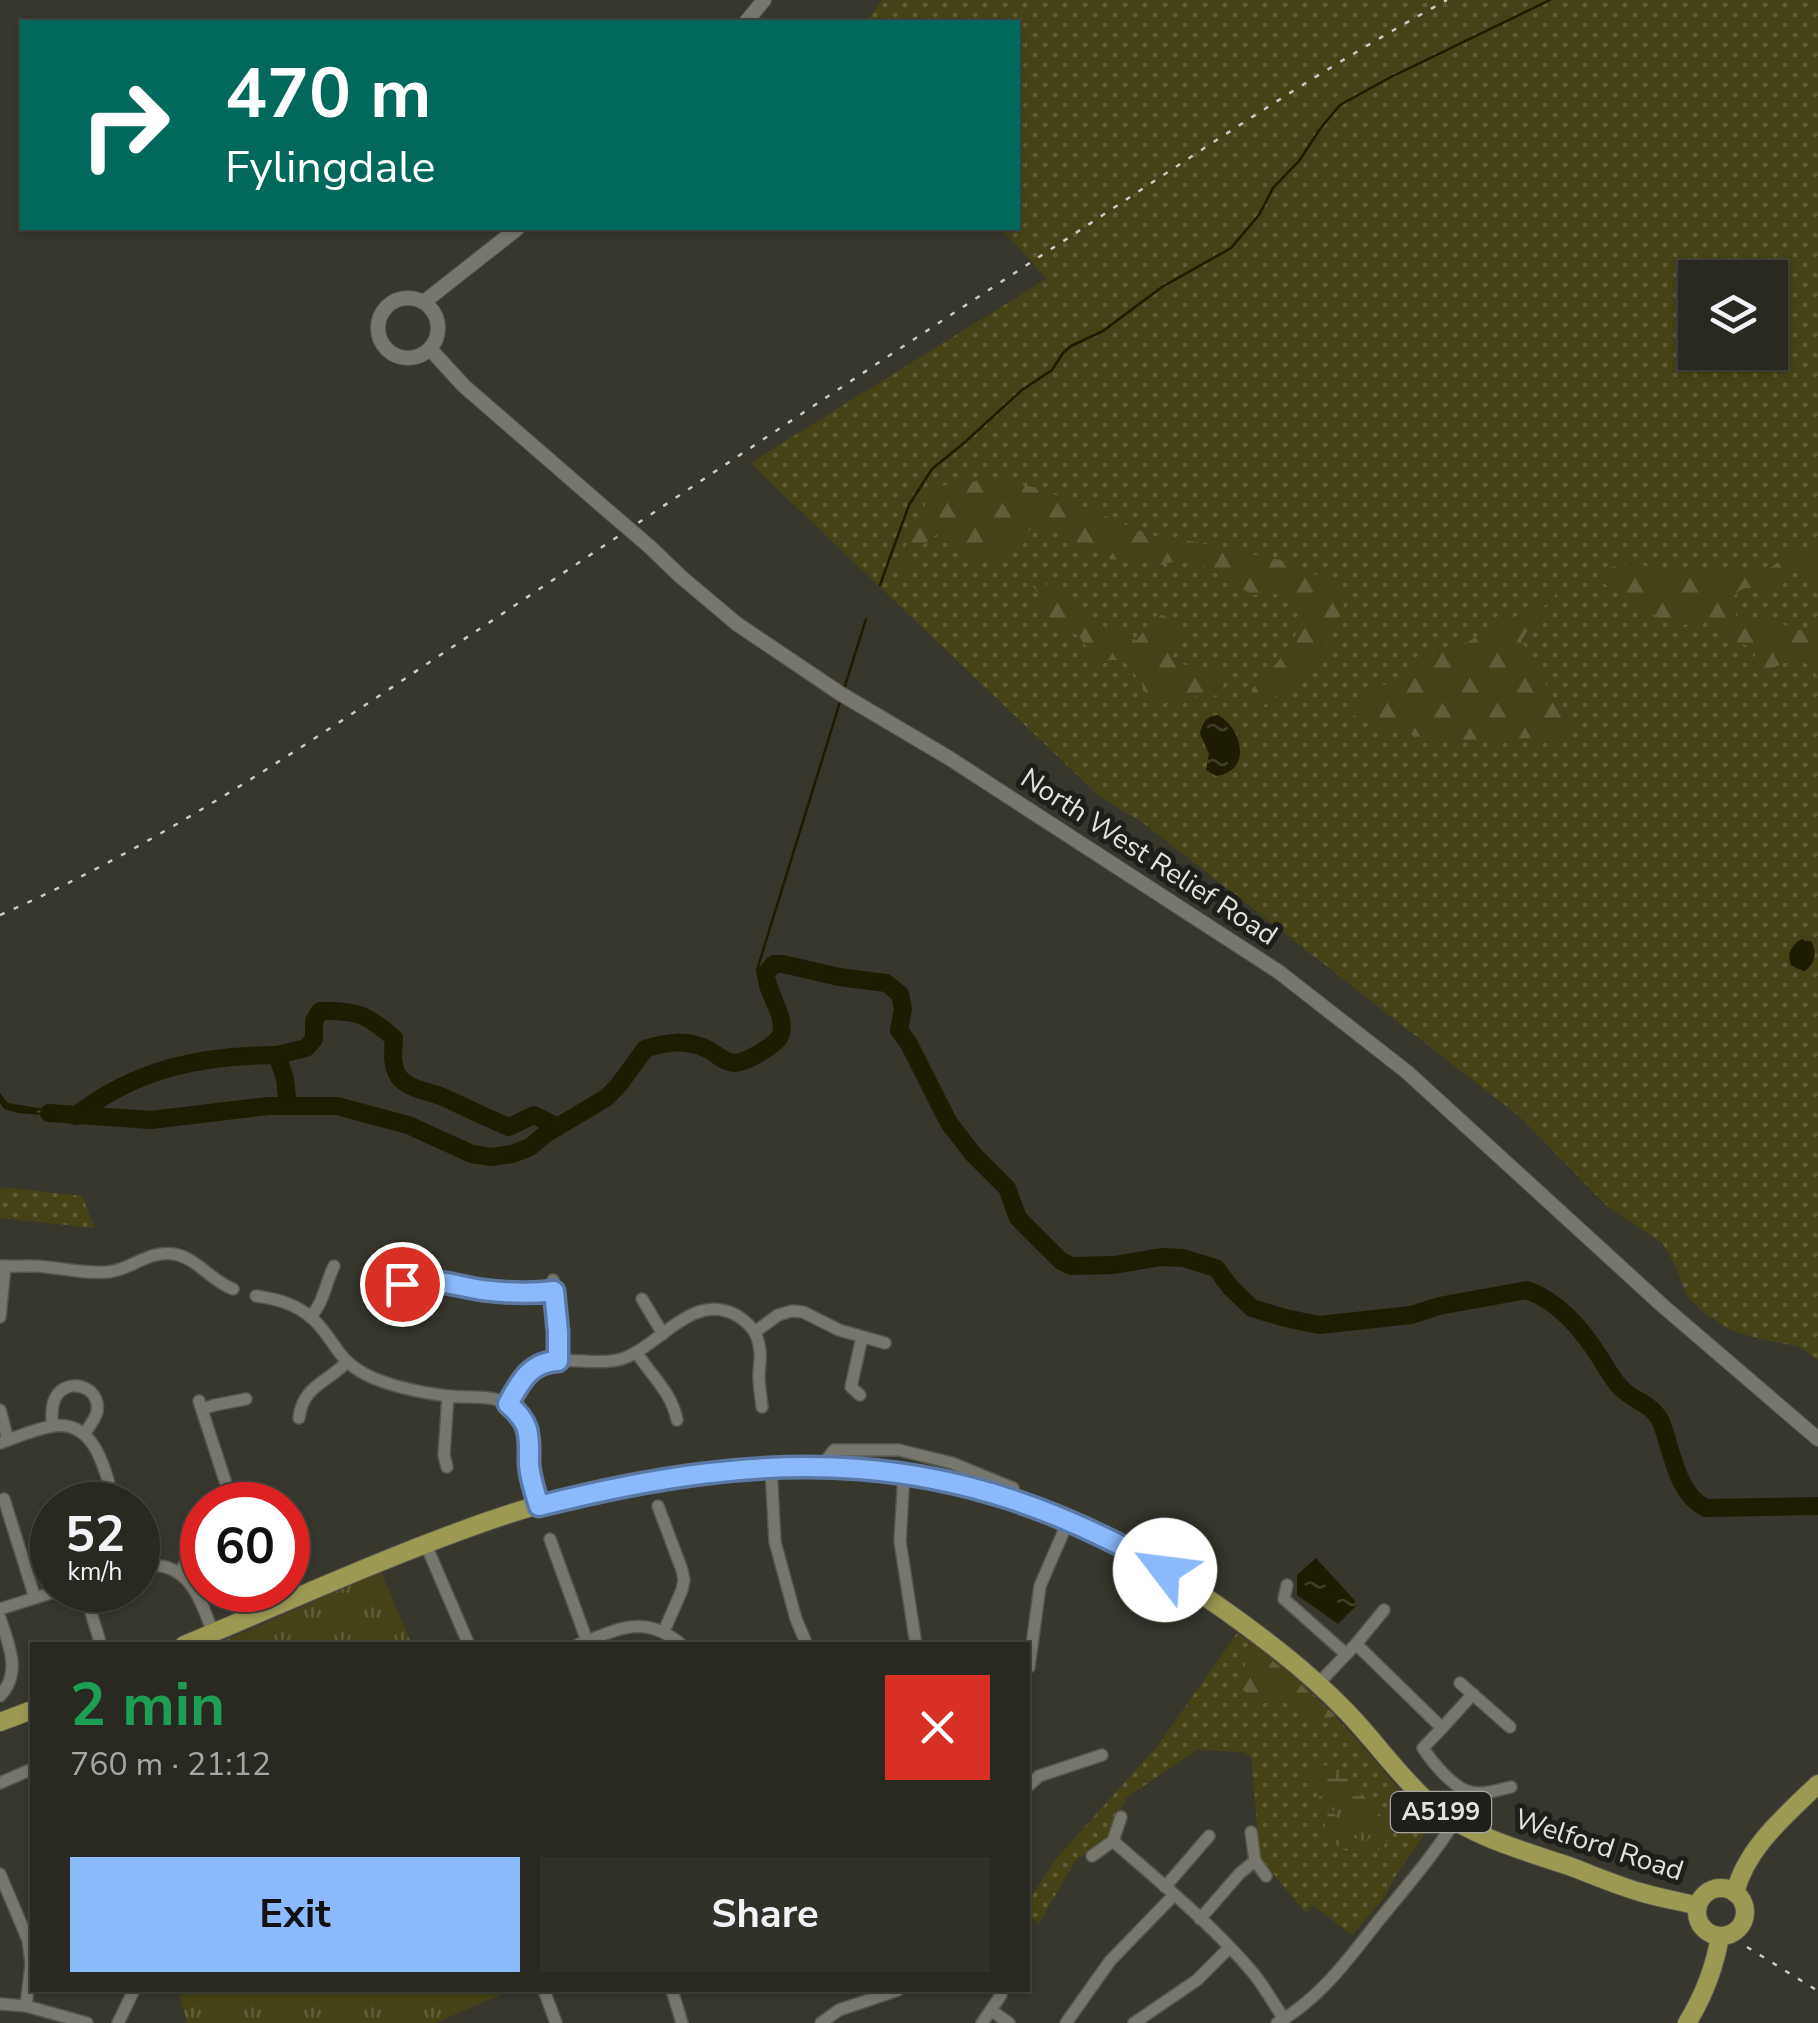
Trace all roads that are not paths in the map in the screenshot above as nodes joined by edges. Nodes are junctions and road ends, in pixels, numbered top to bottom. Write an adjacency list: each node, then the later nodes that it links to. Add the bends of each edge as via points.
1 (764, 0): 2 (street)
2 (748, 20)
3 (515, 230): 4 (street)
4 (424, 302): 5 (street, via 434,310 438,330); 5 (street, via 407,298 389,305 378,331 386,349 403,358)
5 (430, 349): 31 (street, North West Relief Road, bridge, via 464,386 752,634 1279,972 1407,1072)
6 (2, 1266): 9 (street, via 114,1272 146,1256 173,1254); 12 (street)
7 (334, 1266): 13 (street)
8 (402, 1284): 19 (street, via 429,1280 522,1294 554,1286)
9 (233, 1289)
10 (256, 1296): 13 (street)
11 (642, 1299): 15 (street)
12 (0, 1317)
13 (310, 1317): 20 (street)
14 (755, 1332): 15 (street, via 736,1314 709,1310); 16 (street, via 792,1311); 25 (street)
15 (664, 1334): 18 (street)
16 (862, 1337): 17 (street); 22 (street, via 851,1387)
17 (886, 1343)
18 (636, 1352): 19 (street, via 607,1362); 28 (street, via 670,1396)
19 (558, 1361): 24 (street, via 529,1371)
20 (347, 1362): 21 (street, via 382,1381); 27 (street, via 308,1392)
21 (448, 1396): 24 (street); 34 (street)
22 (860, 1396)
23 (246, 1400): 39 (street, via 200,1405)
24 (508, 1404): 42 (street, via 529,1433)
25 (762, 1407)
26 (0, 1410): 32 (street)
27 (298, 1418)
28 (677, 1420)
29 (52, 1426): 30 (street); 30 (street, via 56,1396 82,1386 97,1406); 32 (street)
30 (84, 1434): 38 (street)
31 (1818, 1439)
32 (4, 1442)
33 (822, 1466): 35 (main road, Welford Road / A5199); 36 (street, Welford Road, via 834,1450 899,1450); 37 (main road, Welford Road / A5199)
34 (447, 1467)
35 (771, 1467): 42 (main road, Welford Road / A5199, via 646,1481); 64 (street, via 775,1542)
36 (950, 1472): 37 (main road, Welford Road / A5199); 40 (street, Welford Road); 44 (main road, Welford Road / A5199)
37 (904, 1473): 65 (street, via 900,1541)
38 (108, 1482)
39 (225, 1482)
40 (1013, 1488)
41 (4, 1499): 49 (street)
42 (539, 1506): 46 (main road, Welford Road / A5199)
43 (658, 1506): 56 (street, via 684,1580)
44 (1070, 1520): 67 (street, via 1040,1586); 69 (main road, Welford Road / A5199, via 1165,1570)
45 (550, 1539): 61 (street)
46 (426, 1545): 57 (main road, Welford Road / A5199); 60 (street)
47 (160, 1566): 48 (street)
48 (179, 1573): 57 (street, via 196,1591)
49 (30, 1582)
50 (1288, 1585): 66 (street, via 1284,1599)
51 (30, 1600): 52 (street)
52 (0, 1609)
53 (1384, 1610): 66 (street)
54 (91, 1612): 58 (street)
55 (0, 1618): 71 (street, via 13,1664)
56 (664, 1631): 62 (street, via 633,1626); 63 (street)
57 (213, 1633): 59 (main road, Welford Road / A5199)
58 (100, 1642)
59 (191, 1642)
60 (468, 1642)
61 (582, 1642)
62 (585, 1642)
63 (678, 1642)
64 (806, 1642)
65 (916, 1642)
66 (1351, 1650): 69 (street); 75 (street)
67 (1030, 1660)
68 (1460, 1683): 70 (street)
69 (1318, 1684): 83 (main road, Welford Road / A5199, via 1427,1801)
70 (1472, 1694): 74 (street); 75 (street)
71 (0, 1696)
72 (30, 1711): 73 (main road)
73 (0, 1722)
74 (1510, 1727)
75 (1442, 1728): 81 (street, via 1423,1748 1436,1767 1463,1790)
76 (1102, 1755): 79 (street)
77 (30, 1771): 78 (street)
78 (0, 1783)
79 (1030, 1784)
80 (1818, 1784): 91 (main road, via 1776,1824)
81 (1511, 1787)
82 (1121, 1817): 86 (street)
83 (1455, 1820): 93 (main road, Welford Road / A5199, via 1639,1892); 107 (street, via 1341,1968)
84 (1251, 1832): 88 (street)
85 (1209, 1836): 92 (street)
86 (1113, 1842): 87 (street); 92 (street)
87 (1092, 1856)
88 (1255, 1861): 90 (street); 94 (street)
89 (0, 1874): 97 (street)
90 (1266, 1876)
91 (1733, 1885): 93 (main road, via 1708,1892); 95 (main road, via 1744,1919)
92 (1169, 1891): 94 (street); 115 (street)
93 (1698, 1906): 95 (main road, via 1702,1928)
94 (1200, 1918): 96 (street)
95 (1720, 1936): 117 (main road)
96 (1229, 1948): 107 (street, via 1261,1983); 116 (street, via 1197,1980)
97 (30, 1956)
98 (30, 1972): 105 (street)
99 (133, 1992): 109 (street)
100 (545, 1992): 110 (street)
101 (673, 1992): 111 (street)
102 (880, 1993): 112 (street)
103 (1002, 1995): 106 (street)
104 (0, 2004): 105 (street)
105 (26, 2006): 108 (street)
106 (992, 2011): 113 (street); 114 (street)
107 (1280, 2021)
108 (87, 2023)
109 (118, 2023)
110 (556, 2023)
111 (682, 2023)
112 (821, 2023)
113 (982, 2023)
114 (1009, 2023)
115 (1066, 2023)
116 (1134, 2023)
117 (1688, 2023)

